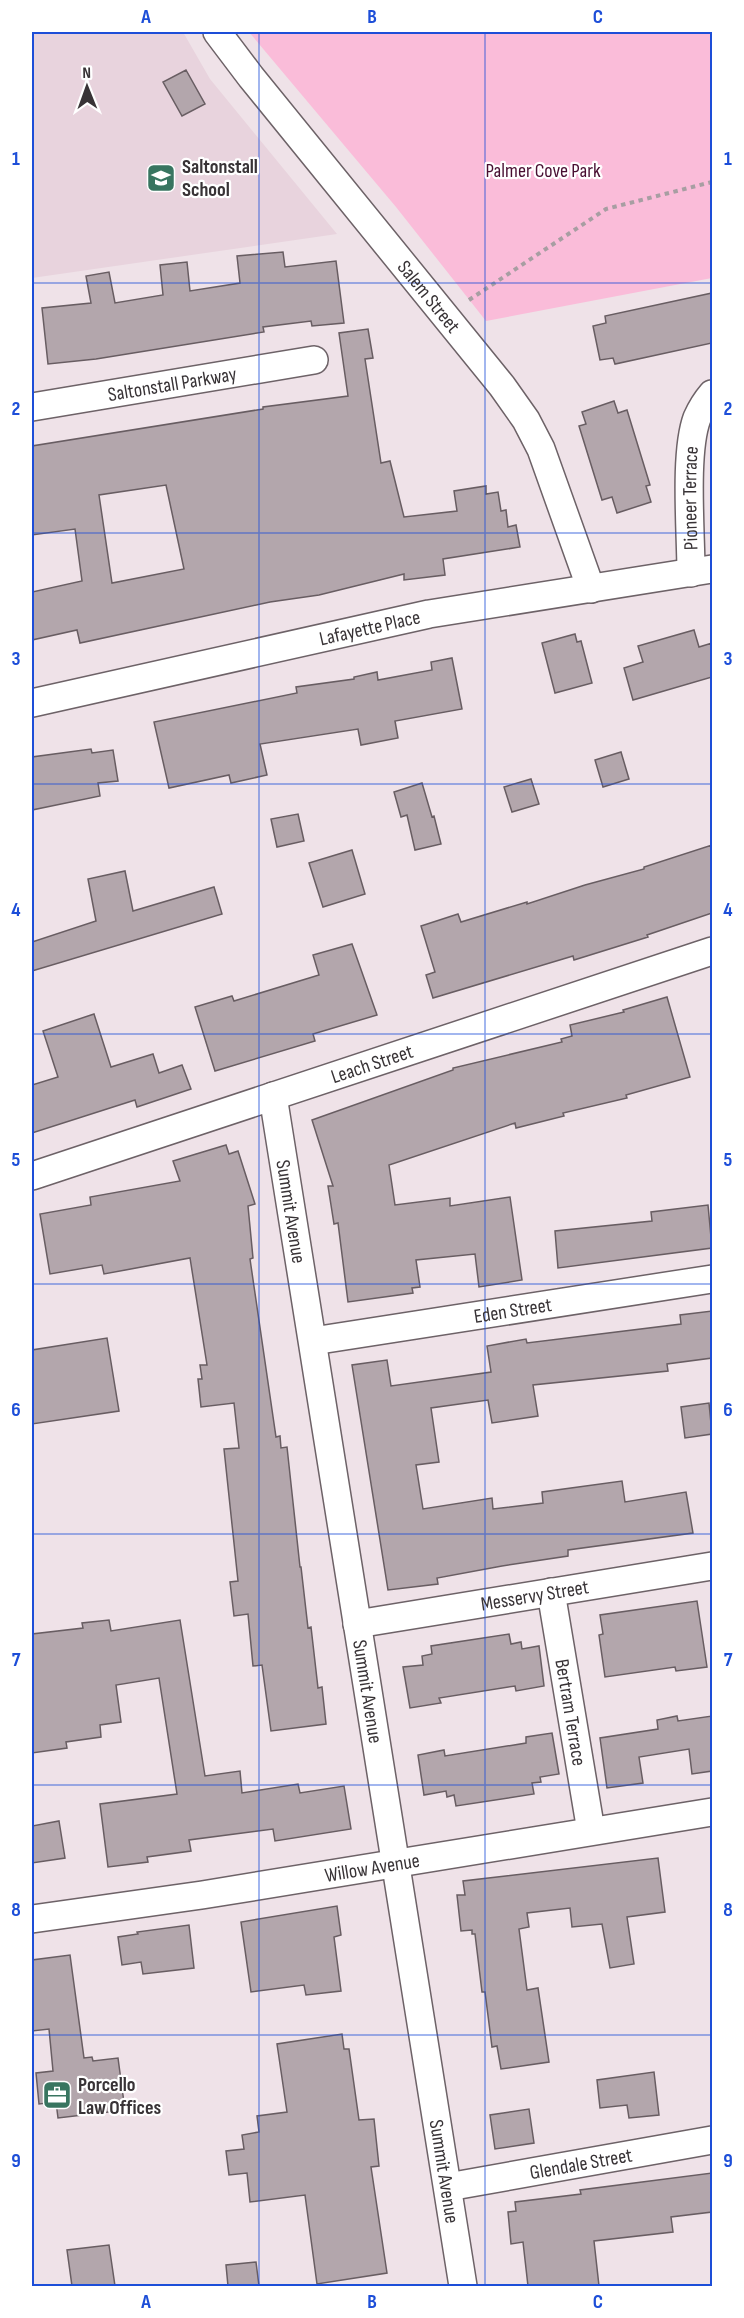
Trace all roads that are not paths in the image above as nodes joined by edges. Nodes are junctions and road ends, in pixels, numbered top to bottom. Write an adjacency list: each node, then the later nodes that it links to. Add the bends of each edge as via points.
1 (217, 32): 6 (street, Salem Street, via 526,420 541,449)
2 (314, 360): 4 (street, Saltonstall Parkway)
3 (712, 394): 5 (street, Pioneer Terrace, via 697,418 690,471)
4 (32, 407)
5 (702, 571): 6 (street, Lafayette Place)
6 (591, 589): 7 (street, Lafayette Place, via 407,619)
7 (32, 703)
8 (712, 951): 9 (street, Leach Street)
9 (273, 1096): 10 (street, Leach Street); 12 (street, Summit Avenue)
10 (32, 1176)
11 (712, 1279): 12 (street, Eden Street)
12 (313, 1341): 15 (street, Summit Avenue)
13 (712, 1566): 14 (street, Messervy Street)
14 (551, 1592): 15 (street, Messervy Street); 17 (street, Bertram Terrace)
15 (357, 1624): 18 (street, Summit Avenue)
16 (712, 1812): 17 (street, Willow Avenue)
17 (591, 1831): 18 (street, Willow Avenue)
18 (395, 1862): 19 (street, Willow Avenue); 21 (street, Summit Avenue)
19 (32, 1919)
20 (712, 2140): 21 (street, Glendale Street)
21 (448, 2187): 22 (street, Summit Avenue)
22 (463, 2286)

